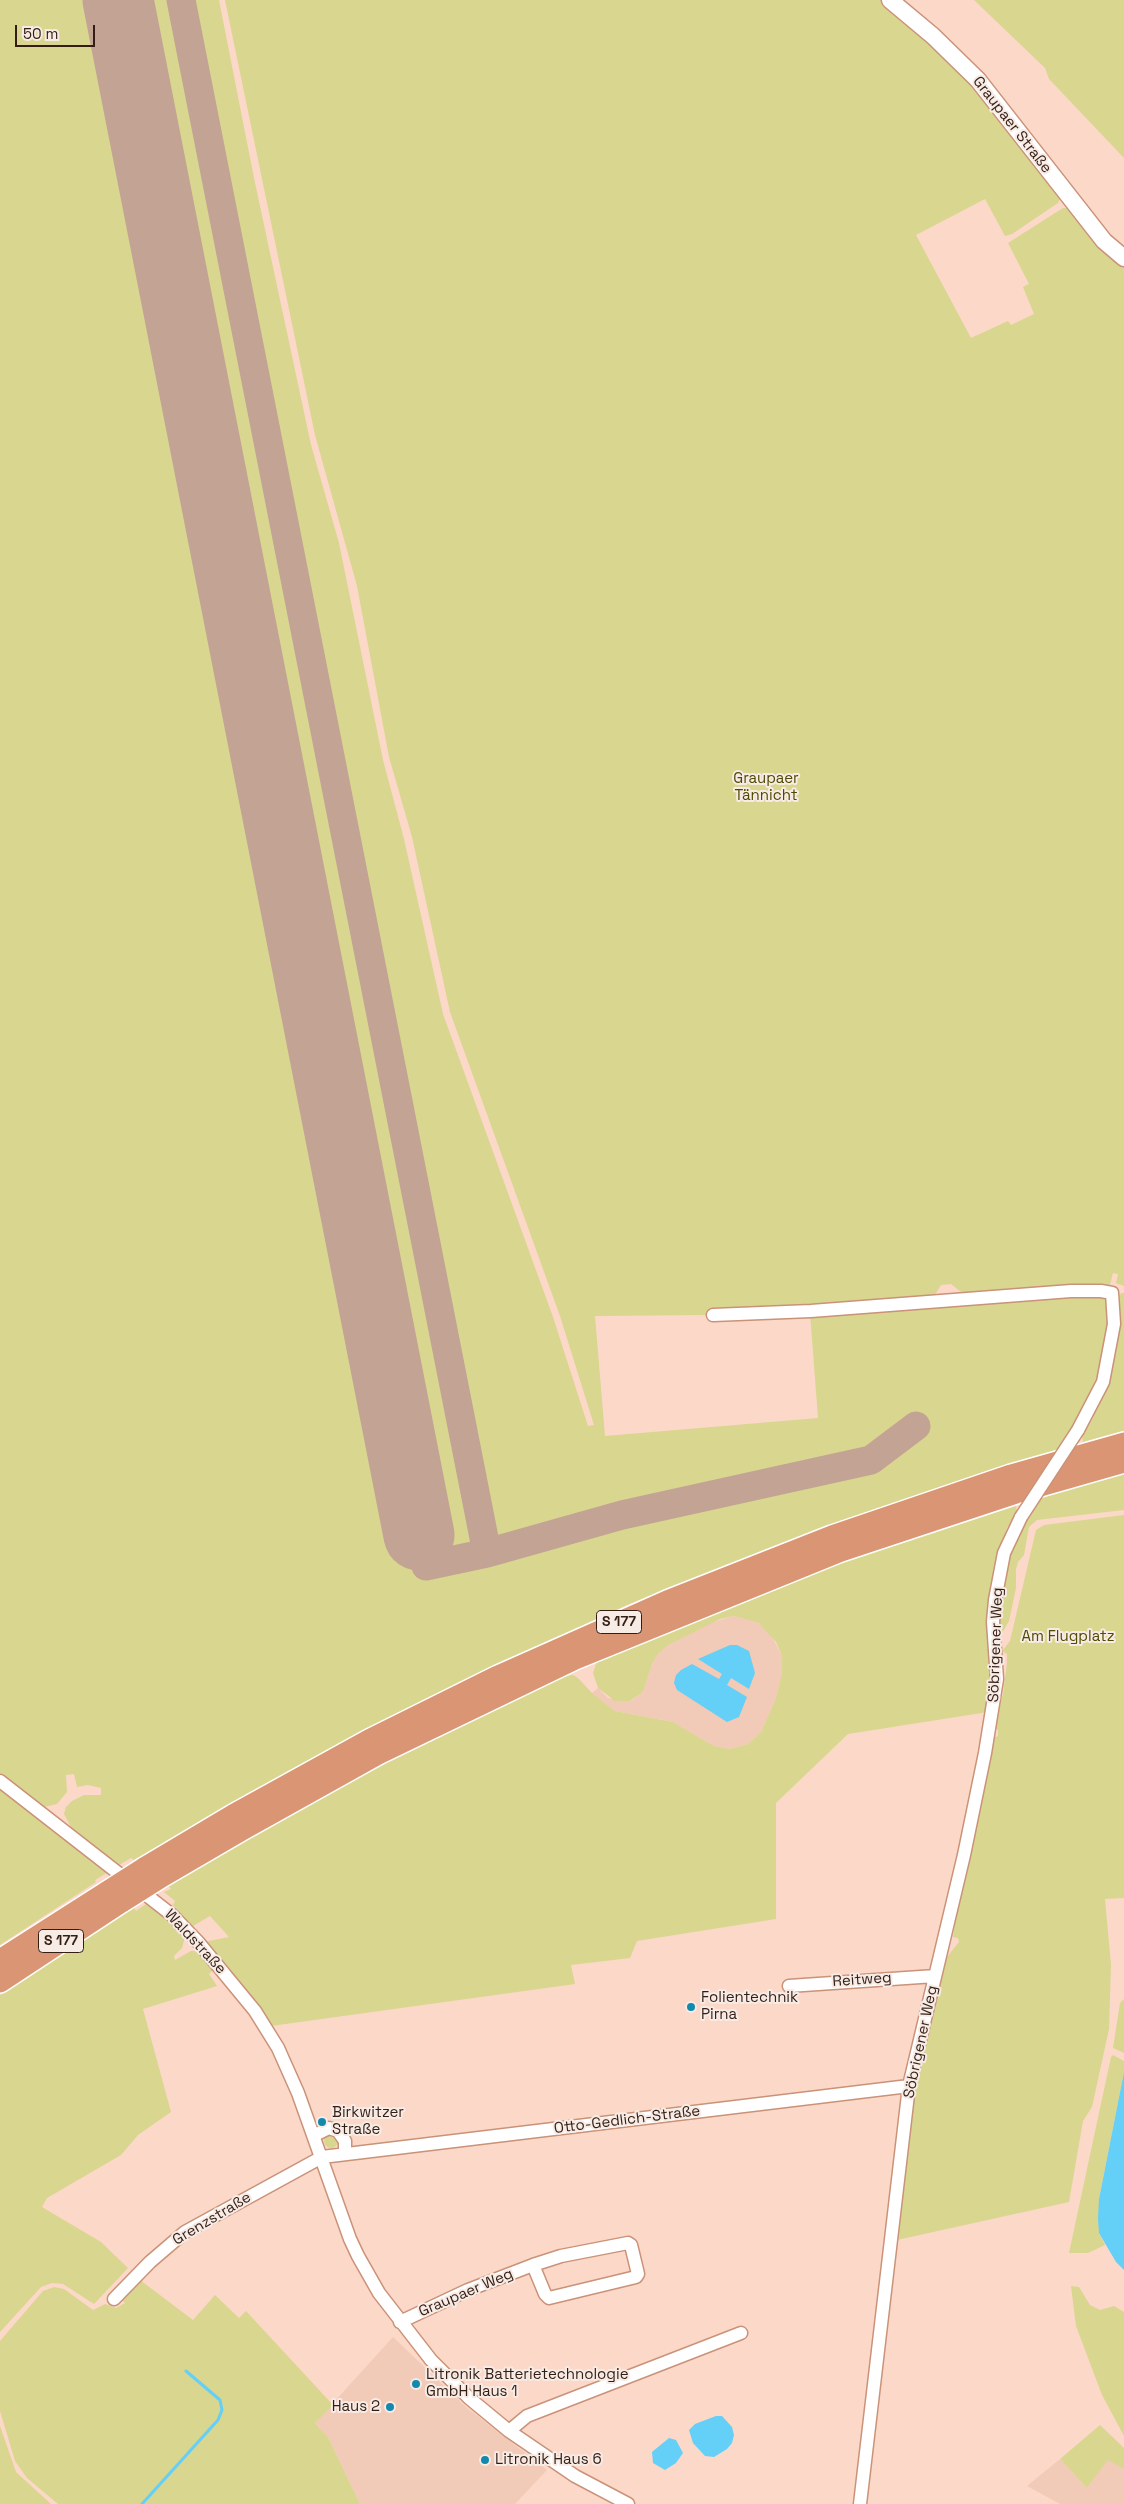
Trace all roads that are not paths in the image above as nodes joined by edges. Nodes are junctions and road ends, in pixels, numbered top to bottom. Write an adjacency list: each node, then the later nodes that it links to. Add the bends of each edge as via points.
1 (890, 0): 2 (street, Graupaer Straße, via 978,80 1104,241)
2 (1124, 258)
3 (713, 1315): 10 (street, Söbrigener Weg, bridge, via 1071,1291 1112,1293 1114,1324 1103,1382 1078,1430 1021,1517 1004,1553 993,1622 997,1679 993,1711)
4 (1124, 1444): 7 (highway, S 177, via 1011,1475 832,1536 659,1604 498,1676 378,1736 233,1815)
5 (1124, 1462): 7 (highway, S 177, via 1016,1493 841,1551 583,1656 378,1754 242,1830)
6 (0, 1781): 14 (street, Waldstraße, via 143,1890 199,1943 267,2029)
7 (151, 1873): 8 (highway, S 177, bridge)
8 (115, 1896): 9 (highway, S 177); 11 (highway, S 177)
9 (0, 1960)
10 (935, 1976): 12 (street, Reitweg); 13 (street, Söbrigener Weg)
11 (0, 1982)
12 (789, 1986)
13 (909, 2086): 15 (street, Otto-Gedlich-Straße); 23 (street, Söbrigener Weg)
14 (315, 2136): 15 (street, via 329,2128 338,2131 345,2141); 16 (street, Waldstraße)
15 (345, 2154): 16 (street, Otto-Gedlich-Straße)
16 (322, 2157): 18 (street, Grenzstraße, via 185,2232); 19 (street, via 350,2239 379,2292)
17 (533, 2265): 17 (street, Graupaer Weg, via 628,2243 638,2274 549,2298); 19 (street, Graupaer Weg, via 468,2290)
18 (114, 2299)
19 (400, 2322): 21 (street, via 449,2378)
20 (741, 2333): 21 (street, via 527,2416)
21 (510, 2431): 22 (street, via 575,2476)
22 (628, 2504)
23 (860, 2504)

